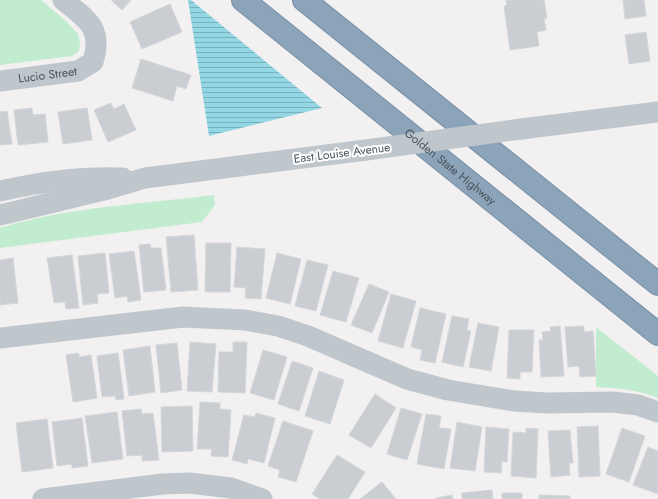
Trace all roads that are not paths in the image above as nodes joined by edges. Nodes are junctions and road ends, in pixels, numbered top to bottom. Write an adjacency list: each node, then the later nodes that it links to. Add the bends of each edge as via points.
1 (63, 0): 4 (street, Lucio Street, via 85,18 96,34 97,47 93,62 78,71)
2 (243, 0): 10 (highway, Golden State Highway)
3 (304, 0): 9 (highway)
4 (0, 81)
5 (658, 112): 6 (street, East Louise Avenue, bridge)
6 (146, 178): 7 (street, East Louise Avenue, via 102,177 30,184); 8 (street, East Louise Avenue)
7 (0, 191)
8 (0, 215)
9 (658, 284)
10 (658, 334)
11 (0, 338): 12 (street, via 183,317 245,320 278,326 308,336 407,378 448,390 514,401 612,402 638,405)
12 (658, 412)
13 (43, 499): 14 (street, via 189,483 231,488)
14 (262, 499)

